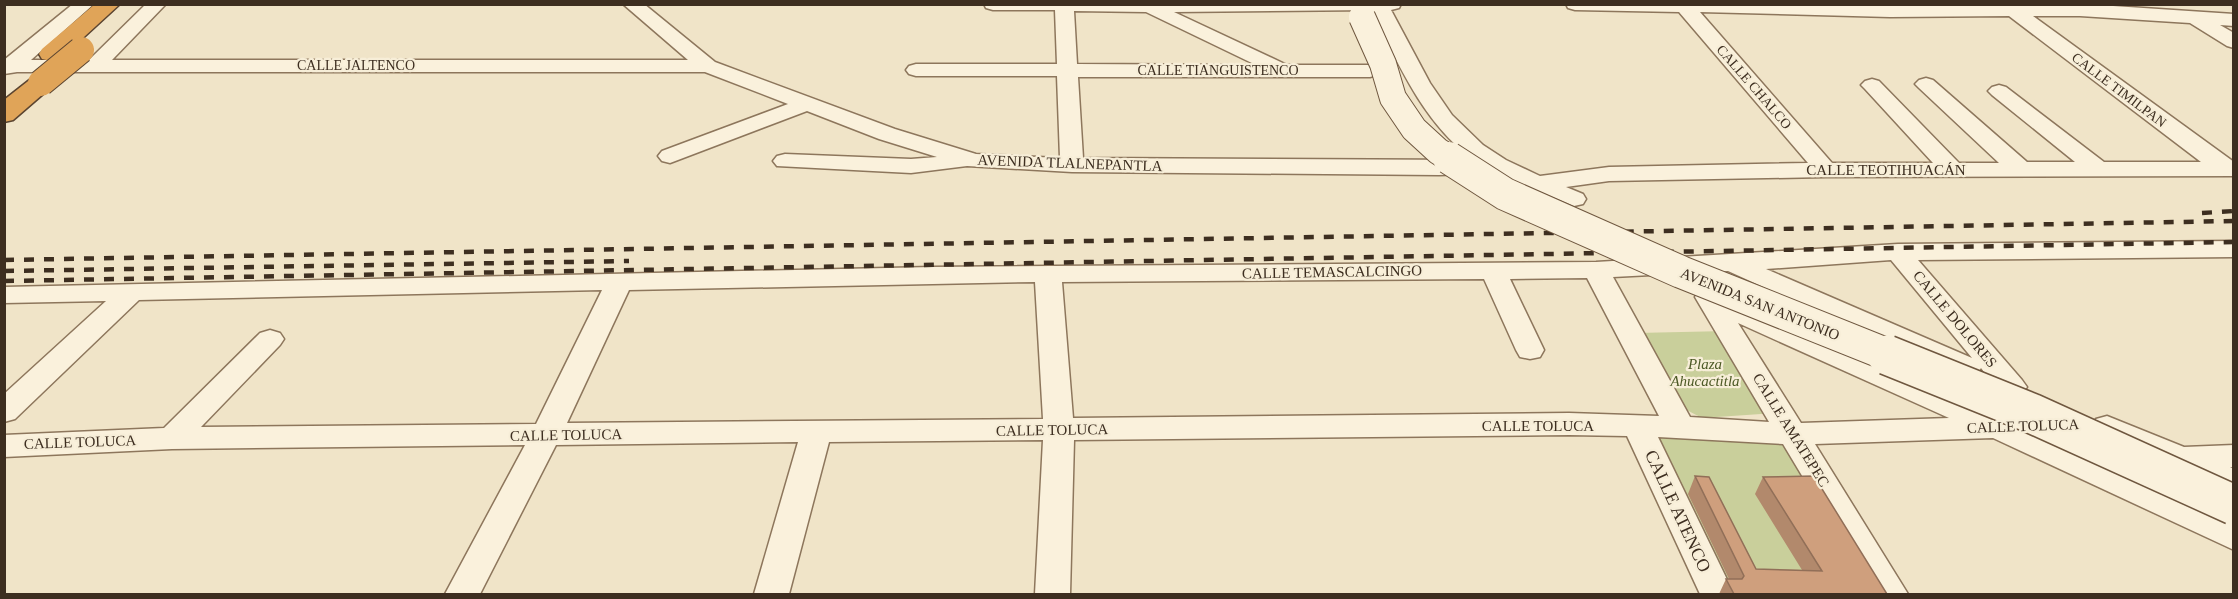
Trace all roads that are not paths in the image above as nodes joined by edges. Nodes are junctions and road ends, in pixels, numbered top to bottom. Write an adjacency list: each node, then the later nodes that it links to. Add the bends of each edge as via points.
1 (85, 4): 26 (street)
2 (109, 4): 26 (highway, via 51,54)
3 (135, 4): 20 (highway)
4 (157, 4): 20 (street)
5 (632, 4): 21 (street, AVENIDA TLALNEPANTLA)
6 (993, 4): 10 (street)
7 (1392, 4): 16 (street)
8 (1575, 4): 13 (street)
9 (2172, 4): 17 (street)
10 (1064, 6): 11 (street); 22 (street)
11 (1145, 6): 12 (street); 24 (street)
12 (1221, 6): 16 (street)
13 (1683, 6): 14 (street); 40 (street, CALLE CHALCO)
14 (1886, 8): 15 (street)
15 (1999, 8): 17 (street); 39 (street, CALLE TIMILPAN)
16 (1367, 9): 36 (street, via 1457,133); 72 (main road, AVENIDA SAN ANTONIO, bridge, via 1393,98 1414,129 1438,151 1505,194 1680,272 2031,413)
17 (2196, 18): 18 (street); 19 (street)
18 (2234, 20)
19 (2234, 42)
20 (87, 58): 21 (street, CALLE JALTENCO); 26 (street, CALLE JALTENCO); 31 (highway, bridge, via 41,83)
21 (708, 66): 30 (street, AVENIDA TLALNEPANTLA)
22 (1066, 69): 23 (street, CALLE TIANGUISTENCO); 24 (street, CALLE TIANGUISTENCO); 35 (street)
23 (916, 70)
24 (1285, 71): 25 (street, CALLE TIANGUISTENCO)
25 (1370, 71)
26 (8, 76)
27 (1926, 84): 37 (street)
28 (1872, 86): 41 (street)
29 (1999, 92): 38 (street)
30 (809, 103): 32 (street); 34 (street, AVENIDA TLALNEPANTLA, via 887,134)
31 (4, 114)
32 (670, 156)
33 (785, 161): 34 (street, via 911,166)
34 (974, 161): 35 (street, AVENIDA TLALNEPANTLA)
35 (1072, 165): 36 (street, AVENIDA TLALNEPANTLA)
36 (1500, 166): 42 (street)
37 (2020, 169): 38 (street, CALLE TEOTIHUACÁN); 41 (street, CALLE TEOTIHUACÁN)
38 (2098, 169): 39 (street, CALLE TEOTIHUACÁN)
39 (2229, 169)
40 (1826, 170): 41 (street, CALLE TEOTIHUACÁN); 42 (street, CALLE TEOTIHUACÁN, via 1609,174)
41 (1953, 170)
42 (1538, 183): 43 (street)
43 (1574, 200)
44 (2234, 249): 45 (street, CALLE TEMASCALCINGO)
45 (1898, 252): 46 (street, CALLE TEMASCALCINGO); 57 (street, CALLE DOLORES)
46 (1732, 264): 47 (street, CALLE TEMASCALCINGO); 57 (street, AVENIDA SAN ANTONIO)
47 (1689, 266): 49 (street, CALLE TEMASCALCINGO); 54 (street, CALLE AMATEPEC)
48 (1493, 270): 49 (street, CALLE TEMASCALCINGO); 50 (street, CALLE TEMASCALCINGO); 56 (street)
49 (1596, 270): 60 (street)
50 (1048, 274): 51 (street, CALLE TEMASCALCINGO); 63 (street)
51 (619, 282): 52 (street, CALLE TEMASCALCINGO); 66 (street)
52 (131, 293): 53 (street, CALLE TEMASCALCINGO); 58 (street)
53 (4, 296)
54 (1710, 300): 61 (street, AVENIDA SAN ANTONIO); 65 (street, CALLE AMATEPEC)
55 (270, 339): 67 (street)
56 (1530, 350)
57 (2012, 387): 59 (street, AVENIDA SAN ANTONIO)
58 (4, 412)
59 (2098, 424): 61 (street, CALLE TOLUCA); 70 (street, AVENIDA SAN ANTONIO)
60 (1680, 427): 62 (street, CALLE TOLUCA); 65 (street, CALLE TOLUCA)
61 (1997, 427): 65 (street, CALLE TOLUCA); 73 (street, AVENIDA SAN ANTONIO)
62 (1638, 428): 63 (street, CALLE TOLUCA, via 1569,424); 77 (street, CALLE ATENCO)
63 (1059, 430): 64 (street, CALLE TOLUCA); 76 (street)
64 (816, 432): 66 (street, CALLE TOLUCA); 75 (street)
65 (1794, 434): 78 (street, CALLE AMATEPEC)
66 (546, 435): 67 (street, CALLE TOLUCA); 74 (street)
67 (172, 438): 68 (street, CALLE TOLUCA)
68 (4, 446)
69 (2234, 456): 70 (street)
70 (2181, 458): 71 (street, AVENIDA SAN ANTONIO)
71 (2234, 482)
72 (2234, 505)
73 (2234, 537)
74 (463, 594)
75 (772, 594)
76 (1053, 594)
77 (1718, 594)
78 (1891, 594)

